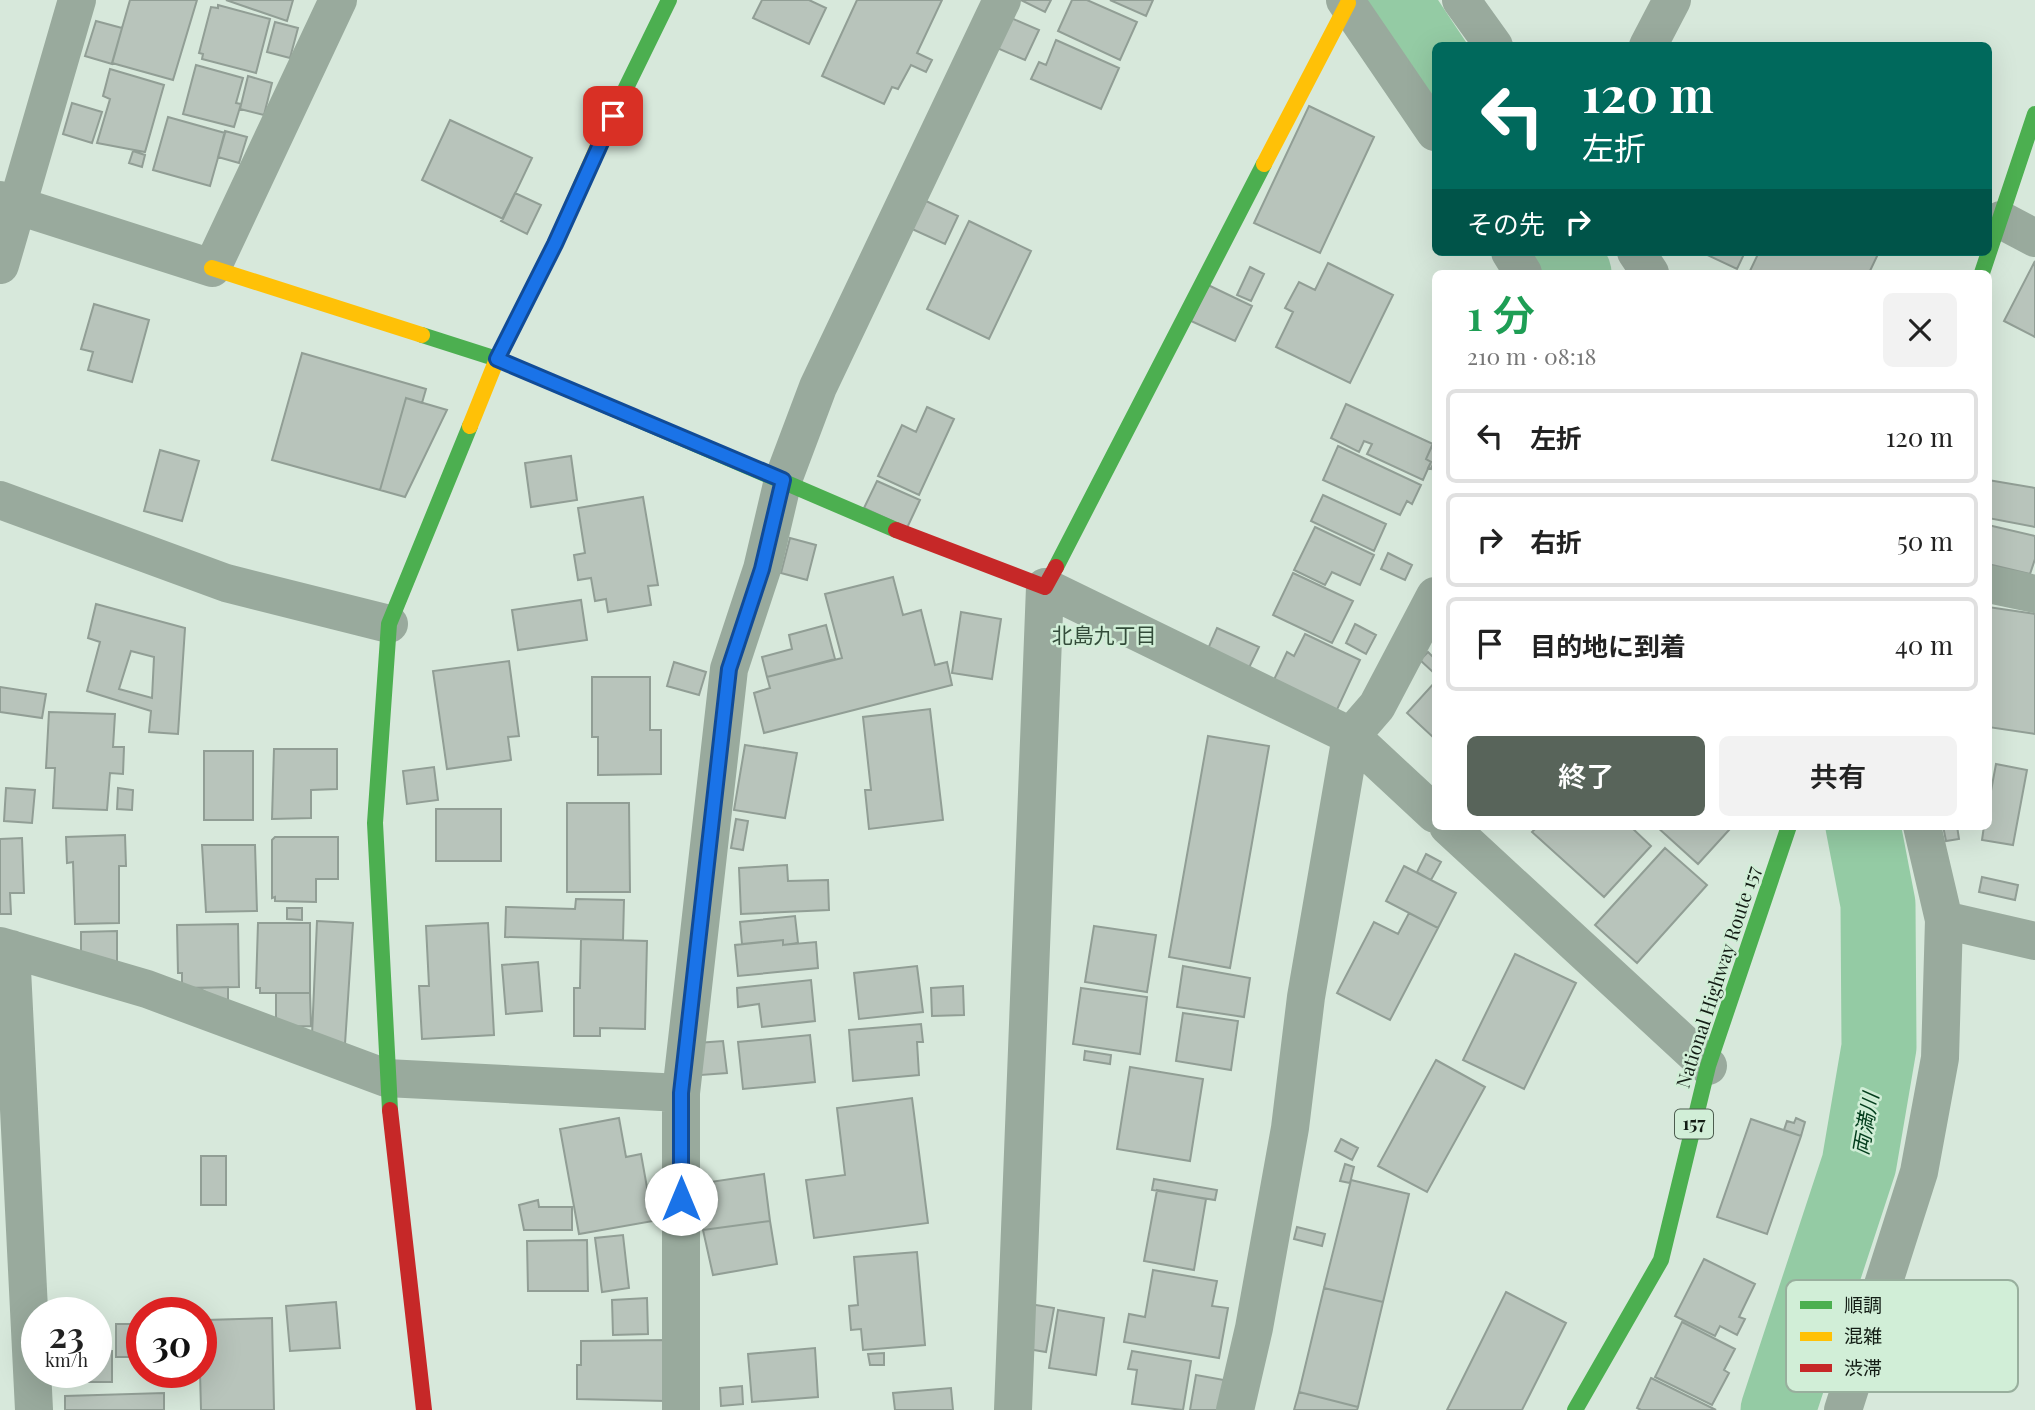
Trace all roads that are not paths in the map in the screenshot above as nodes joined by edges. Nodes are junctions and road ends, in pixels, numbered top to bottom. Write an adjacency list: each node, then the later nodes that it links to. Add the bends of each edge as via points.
1 (76, 0): 12 (street)
2 (338, 0): 17 (street)
3 (669, 0): 18 (main road)
4 (1002, 0): 19 (street, via 842,333)
5 (1461, 0): 8 (street)
6 (1672, 0): 9 (street)
7 (1346, 2): 11 (street); 22 (main road)
8 (1491, 42)
9 (1650, 42)
10 (2035, 114): 13 (main road)
11 (1432, 128)
12 (9, 202): 16 (street); 17 (street)
13 (2001, 220): 14 (street); 15 (main road)
14 (2035, 238)
15 (1992, 245)
16 (0, 265)
17 (212, 268): 18 (main road)
18 (497, 359): 19 (main road); 25 (main road)
19 (783, 480): 22 (main road, via 902,533); 36 (street, via 762,569 729,669)
20 (0, 500): 25 (street, via 226,583)
21 (1992, 585): 23 (street)
22 (1045, 587): 26 (street); 42 (street)
23 (2035, 594)
24 (1432, 602): 26 (street, via 1377,706)
25 (389, 624): 35 (main road, via 374,823)
26 (1351, 736): 27 (street); 43 (street, via 1306,997 1290,1128)
27 (1432, 811)
28 (1452, 830): 34 (street)
29 (1788, 830): 34 (main road, National Highway Route 157 / 157)
30 (1923, 830): 31 (street)
31 (1944, 920): 32 (street); 37 (street, via 1940,1058 1919,1172)
32 (2035, 942)
33 (5, 948): 35 (street, via 147,989); 39 (street)
34 (1708, 1066): 44 (main road, National Highway Route 157 / 157, via 1661,1260)
35 (386, 1078): 36 (street); 40 (main road)
36 (681, 1093): 41 (street)
37 (1885, 1280)
38 (1849, 1392): 45 (street)
39 (34, 1410)
40 (424, 1410)
41 (681, 1410)
42 (1013, 1410)
43 (1235, 1410)
44 (1575, 1410)
45 (1843, 1410)

